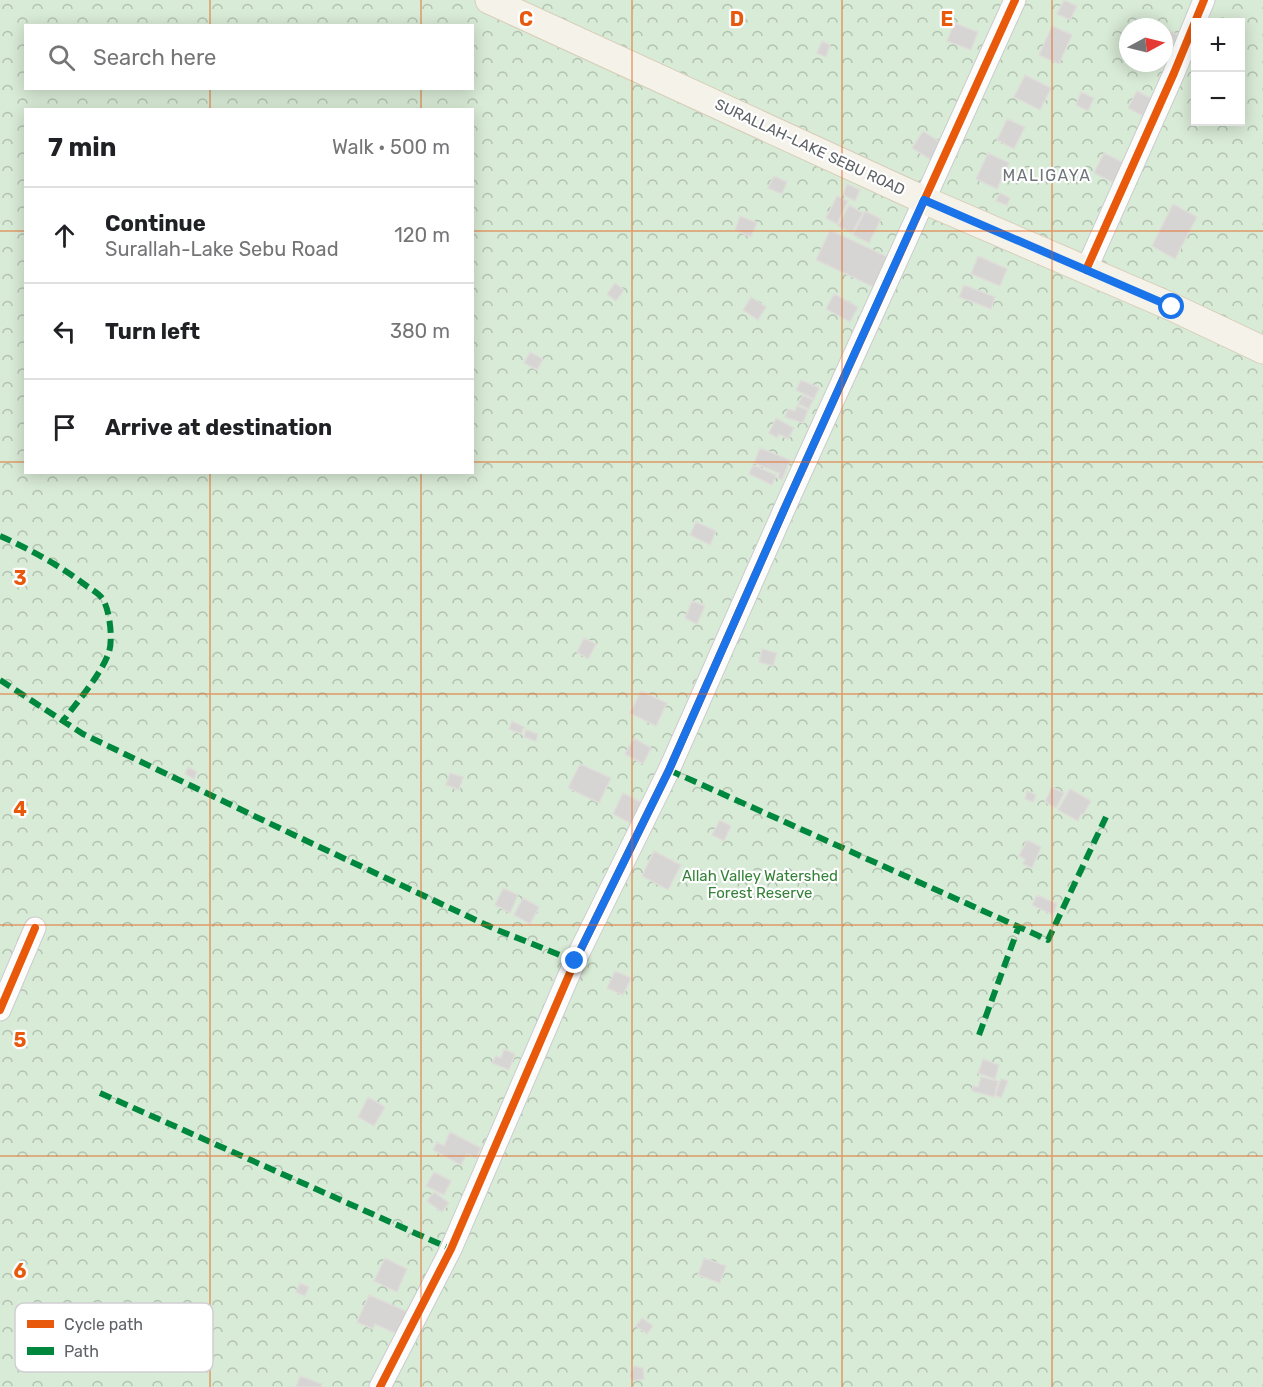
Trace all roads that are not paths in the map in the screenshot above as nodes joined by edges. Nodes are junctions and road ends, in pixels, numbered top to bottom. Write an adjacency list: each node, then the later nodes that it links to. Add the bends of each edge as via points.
1 (489, 0): 4 (main road, SURALLAH-LAKE SEBU ROAD)
2 (1016, 0): 4 (street)
3 (1204, 0): 5 (street)
4 (924, 200): 5 (main road, SURALLAH-LAKE SEBU ROAD); 9 (street, via 669,770 575,961 451,1249)
5 (1086, 270): 6 (main road, SURALLAH-LAKE SEBU ROAD)
6 (1263, 350)
7 (34, 928): 8 (street)
8 (0, 1010)
9 (380, 1387)

